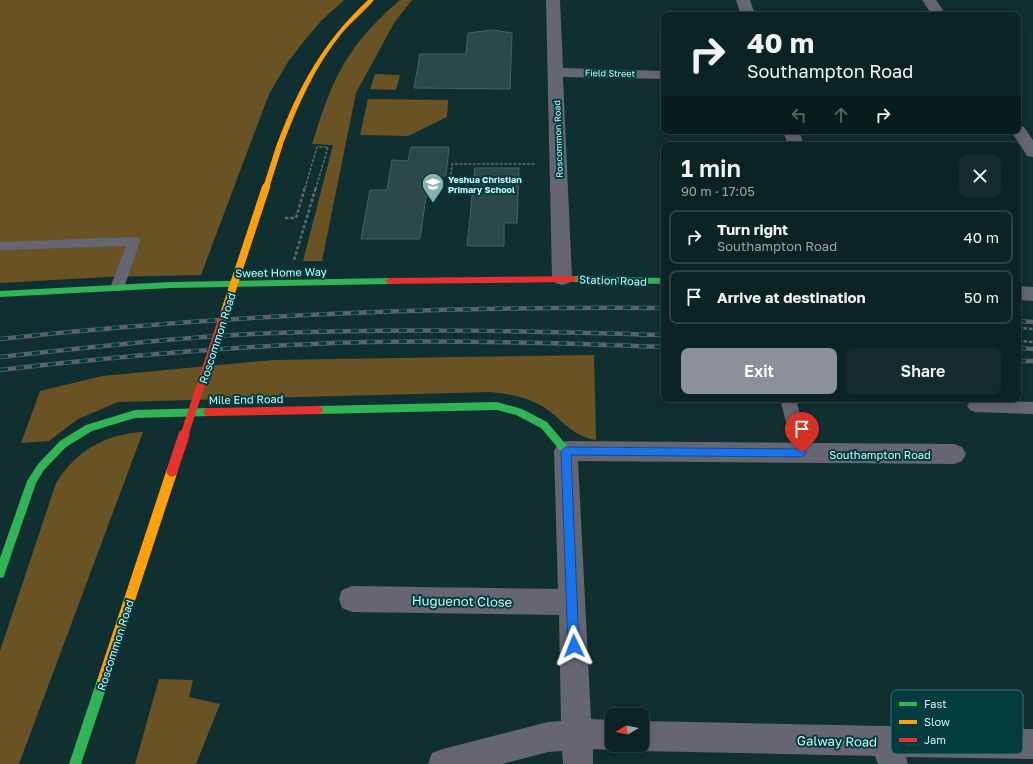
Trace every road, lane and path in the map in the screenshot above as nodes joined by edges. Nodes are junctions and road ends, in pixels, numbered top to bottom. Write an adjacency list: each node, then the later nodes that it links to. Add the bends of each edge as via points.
1 (371, 0): 41 (street, Roscommon Road, bridge, via 351,18 320,54 293,108)
2 (553, 0): 7 (street, Roscommon Road)
3 (743, 0): 5 (street)
4 (929, 0): 6 (street)
5 (747, 12)
6 (937, 12)
7 (556, 72): 8 (street, Field Street); 11 (street, Roscommon Road)
8 (661, 75)
9 (1021, 134): 10 (street)
10 (1033, 152)
11 (559, 162): 12 (path, via 452,164); 16 (street, Roscommon Road)
12 (450, 194)
13 (285, 218): 15 (path, via 296,218 317,147 328,147)
14 (0, 246): 18 (lane, via 134,241)
15 (294, 262)
16 (562, 278): 17 (street, Station Road); 18 (street, Sweet Home Way)
17 (661, 281)
18 (117, 288): 20 (street, Sweet Home Way)
19 (1021, 293): 21 (street)
20 (0, 294)
21 (1033, 294)
22 (1021, 328): 23 (path)
23 (1033, 329)
24 (1021, 341): 25 (path)
25 (1033, 342)
26 (789, 402): 30 (lane)
27 (975, 406): 28 (lane)
28 (1033, 408)
29 (566, 451): 30 (street, Southampton Road); 32 (street, Mile End Road, via 544,425 519,412 497,406 135,414 110,418 65,442 45,462 32,482); 34 (street)
30 (802, 453): 31 (street, Southampton Road)
31 (954, 454)
32 (0, 573)
33 (352, 599): 34 (street, Huguenot Close)
34 (572, 602): 35 (street)
35 (577, 734): 36 (street); 42 (street, via 548,737); 43 (street)
36 (605, 735)
37 (649, 736): 40 (street, Galway Road)
38 (1033, 744): 39 (street, Galway Road)
39 (1023, 745)
40 (890, 753)
41 (75, 764)
42 (443, 764)
43 (578, 764)

